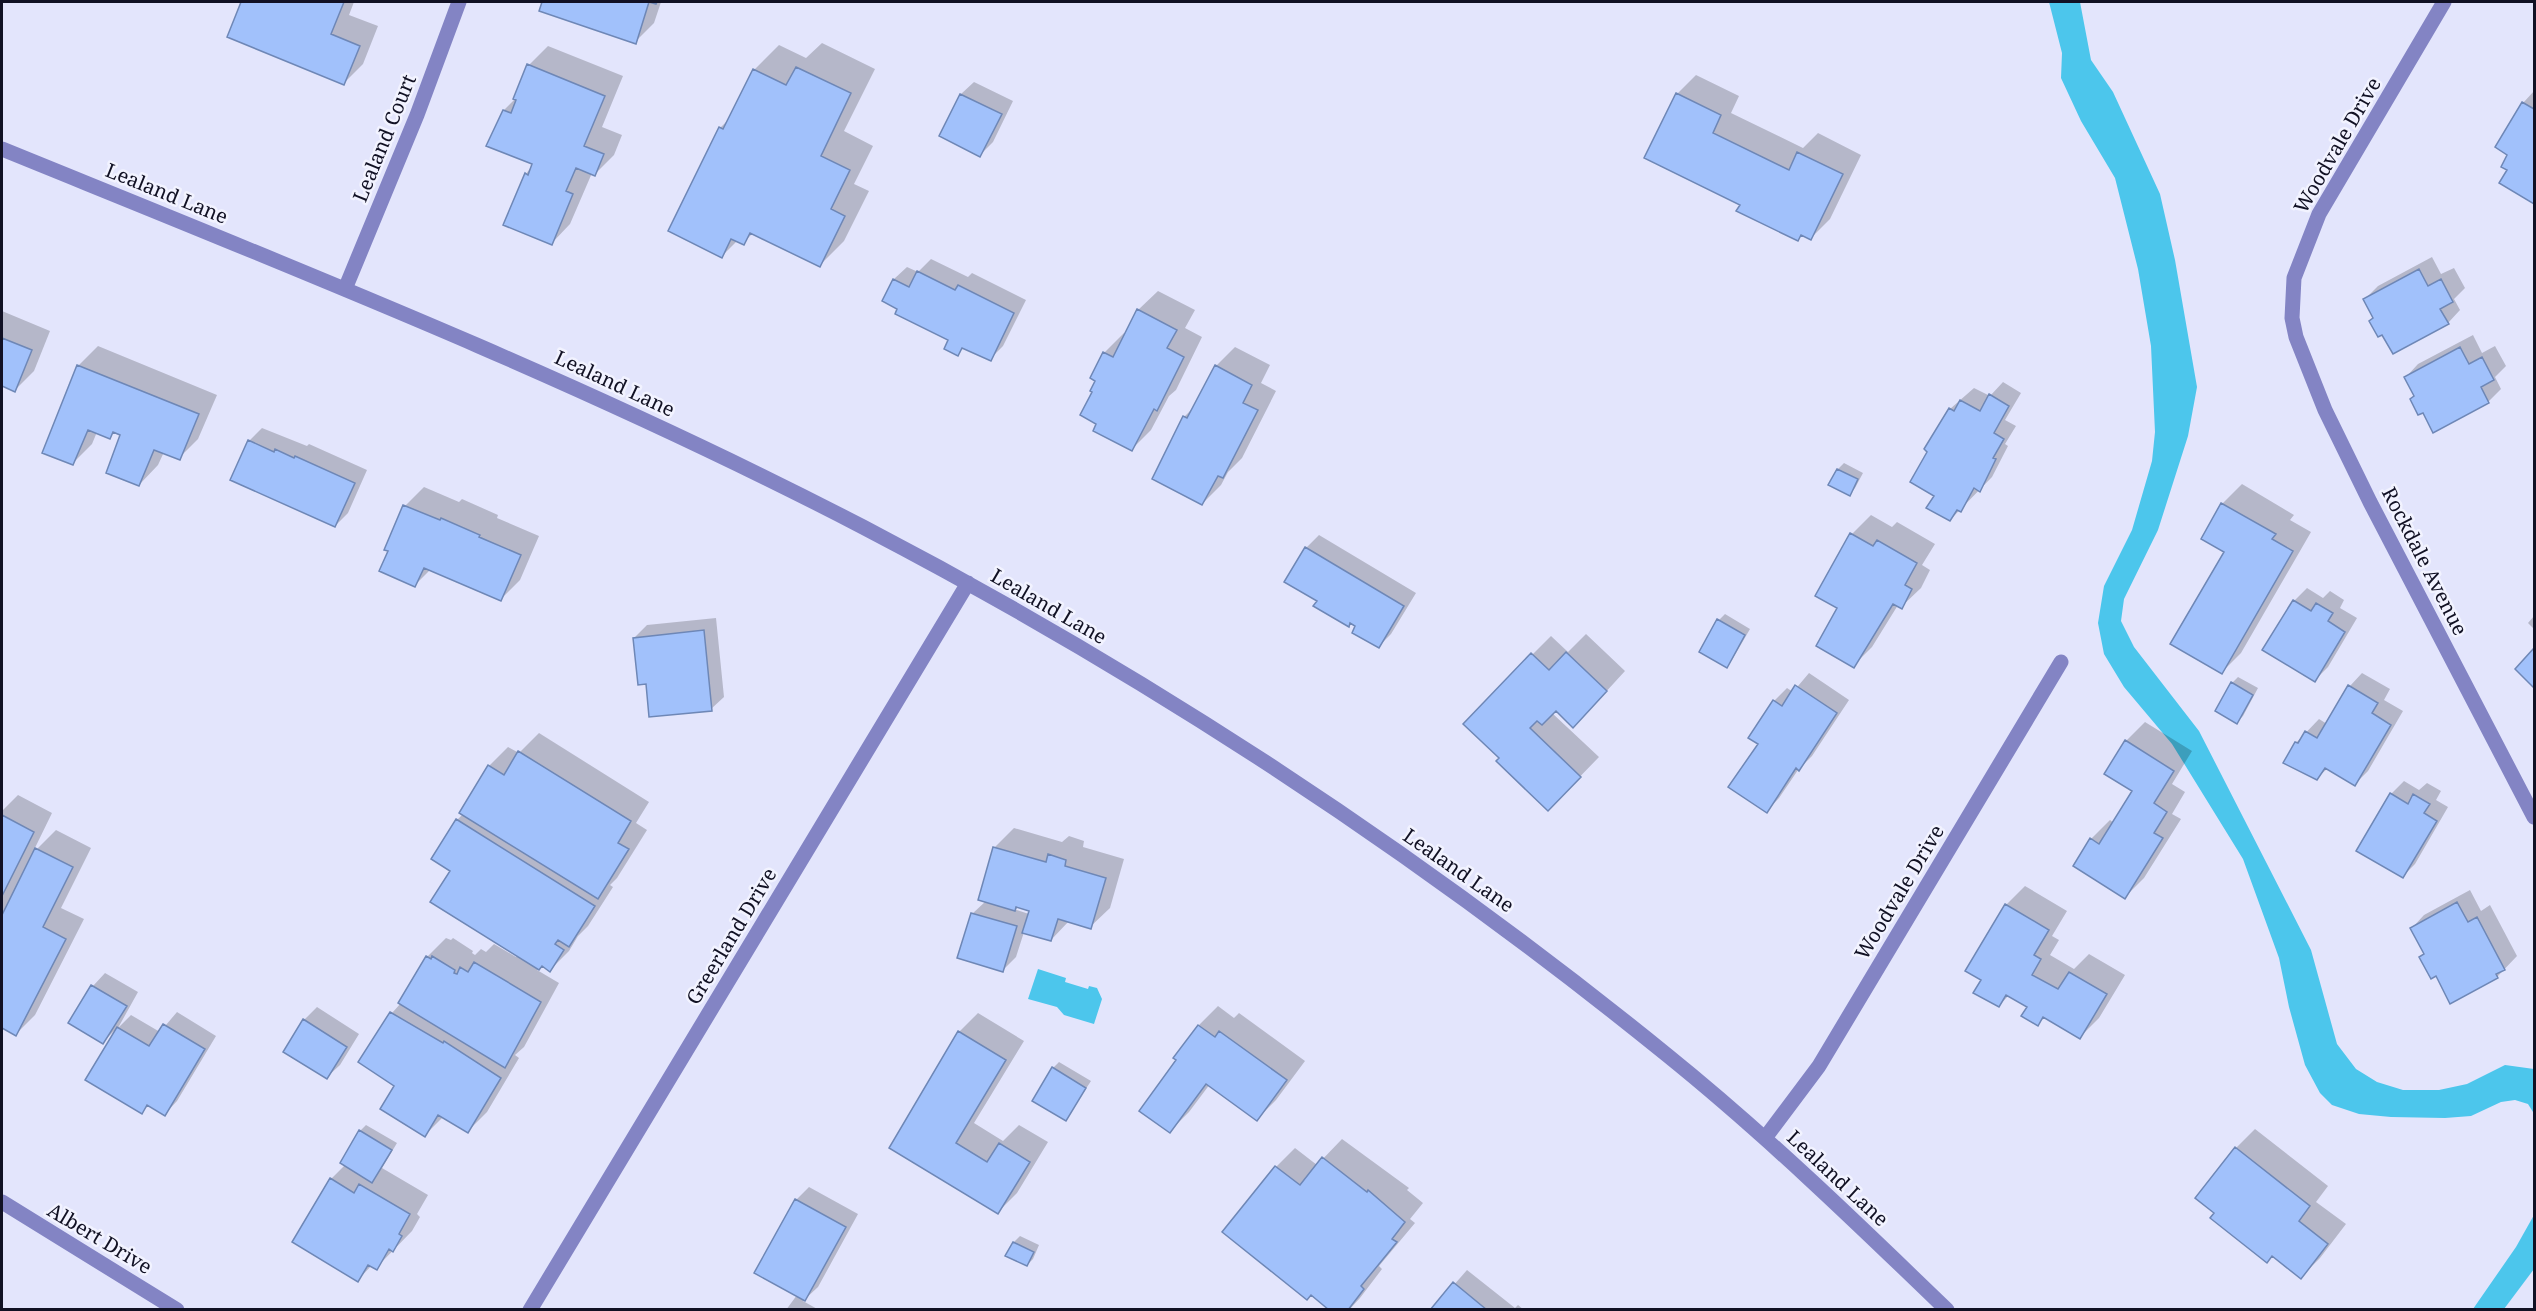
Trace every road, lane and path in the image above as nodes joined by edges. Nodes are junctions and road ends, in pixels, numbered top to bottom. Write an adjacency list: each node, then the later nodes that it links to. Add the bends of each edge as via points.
1 (459, 2): 4 (street, Lealand Court)
2 (2444, 2): 5 (street, Woodvale Drive, via 2319,214 2294,278)
3 (2, 149): 4 (street, Lealand Lane)
4 (345, 289): 6 (street, Lealand Lane, via 651,423)
5 (2292, 318): 8 (street, Rockdale Avenue, via 2296,337 2335,430 2370,502)
6 (968, 583): 9 (street, Lealand Lane, via 1169,702 1337,810 1557,968); 12 (street, Greerland Drive)
7 (2061, 662): 9 (street, Woodvale Drive, via 1819,1066)
8 (2535, 817)
9 (1765, 1138): 13 (street, Lealand Lane)
10 (2, 1202): 11 (street, Albert Drive)
11 (177, 1310)
12 (531, 1310)
13 (1947, 1310)

